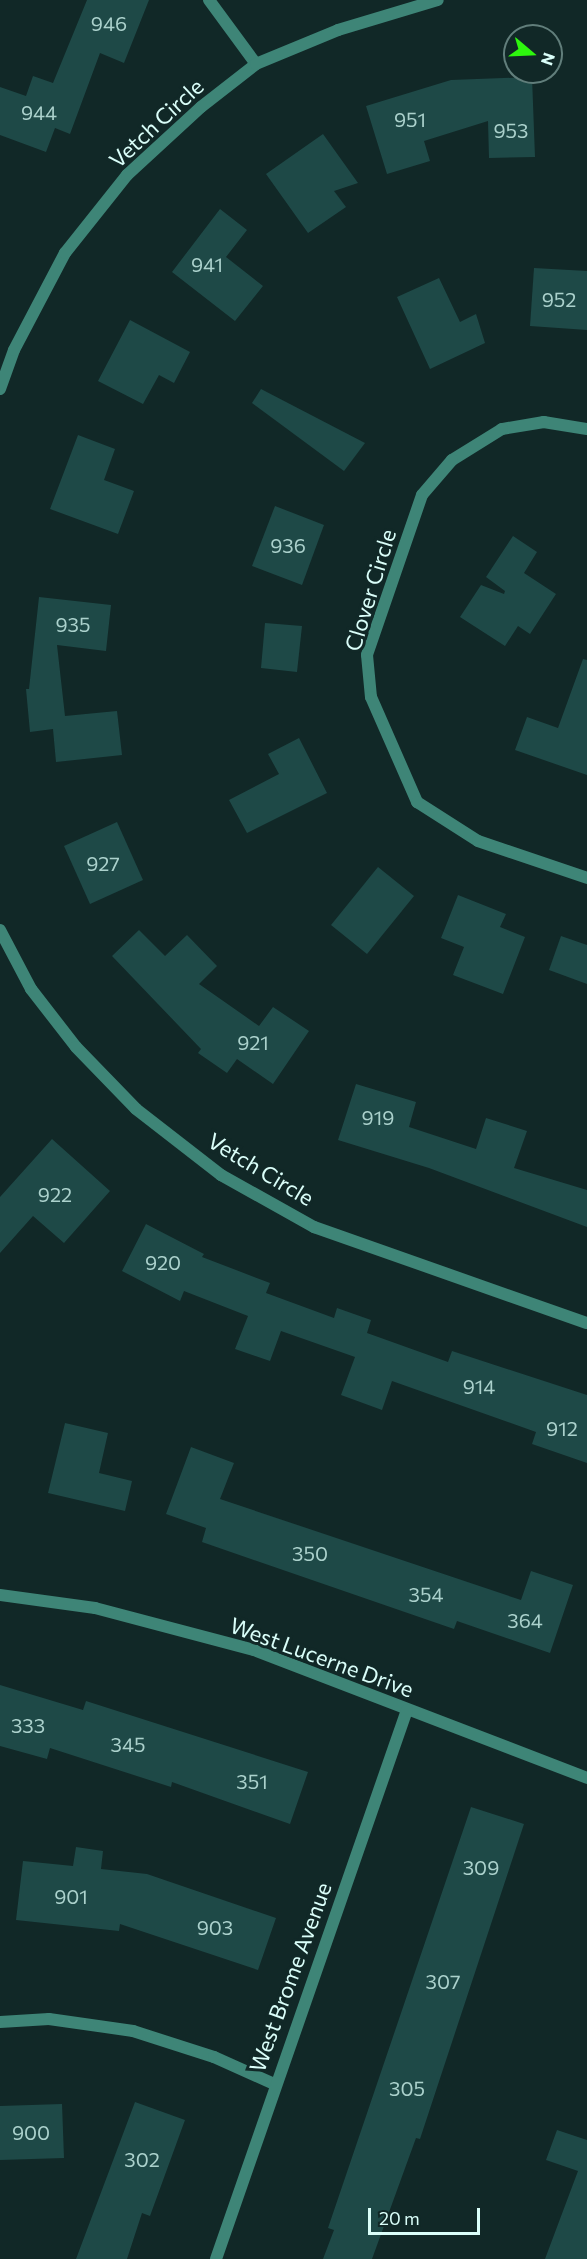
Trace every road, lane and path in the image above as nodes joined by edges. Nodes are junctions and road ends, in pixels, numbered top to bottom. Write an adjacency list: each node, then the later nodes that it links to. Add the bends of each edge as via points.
1 (209, 0): 3 (street)
2 (438, 0): 3 (street, Vetch Circle, via 338,30)
3 (256, 64): 4 (street, Vetch Circle, via 201,107 127,175 65,253 14,350)
4 (0, 389)
5 (587, 429): 6 (street, Clover Circle, via 544,422 502,429 452,460 422,495 367,655 371,697 417,802 478,841)
6 (587, 878)
7 (0, 930): 8 (street, Vetch Circle, via 31,989 76,1047 136,1109 221,1174 314,1227)
8 (587, 1323)
9 (0, 1595): 10 (street, West Lucerne Drive, via 95,1608 254,1650)
10 (407, 1710): 11 (street, West Lucerne Drive); 13 (street, West Brome Avenue)
11 (587, 1778)
12 (0, 2022): 13 (street, via 49,2019 133,2031 214,2057)
13 (274, 2084): 14 (street, West Brome Avenue)
14 (216, 2259)

